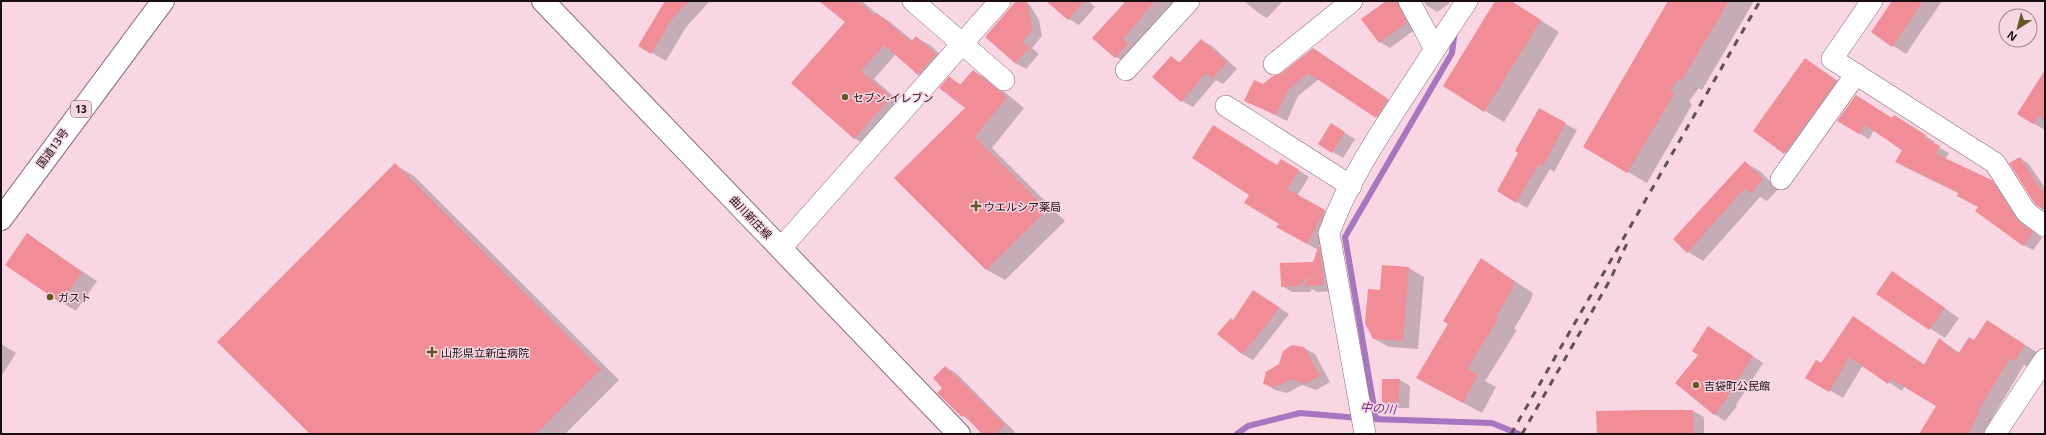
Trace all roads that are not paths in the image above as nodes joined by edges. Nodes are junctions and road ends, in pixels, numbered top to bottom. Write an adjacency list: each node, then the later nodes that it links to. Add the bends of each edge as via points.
1 (163, 1): 19 (main road, 国道13号 / 13)
2 (543, 1): 21 (main road, 曲川新庄線)
3 (913, 1): 10 (street)
4 (1000, 1): 10 (street)
5 (1189, 1): 13 (street)
6 (1352, 1): 12 (street)
7 (1409, 1): 11 (street)
8 (1467, 1): 11 (street)
9 (1872, 1): 14 (street, via 1832,59)
10 (962, 43): 15 (street); 21 (street)
11 (1435, 48): 18 (street)
12 (1274, 64)
13 (1126, 70)
14 (1856, 74): 17 (street); 20 (street, via 1995,163 2026,212)
15 (1004, 80)
16 (1226, 106): 18 (street)
17 (1781, 179)
18 (1351, 186): 23 (street, via 1329,233)
19 (1, 219)
20 (2045, 226)
21 (781, 248): 24 (main road, 曲川新庄線)
22 (2045, 360): 25 (street)
23 (1364, 433)
24 (959, 434)
25 (1995, 434)

